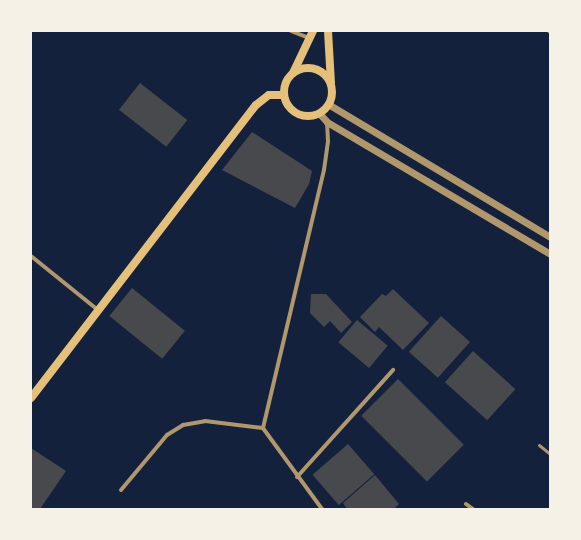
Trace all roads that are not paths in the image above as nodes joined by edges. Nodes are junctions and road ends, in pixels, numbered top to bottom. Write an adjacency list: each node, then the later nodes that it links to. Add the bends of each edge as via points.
1 (292, 31): 3 (street)
2 (328, 31): 5 (main road)
3 (312, 34): 4 (main road)
4 (292, 73): 5 (main road, via 304,68 315,69 328,79); 6 (main road, via 287,79)
5 (331, 86): 7 (main road)
6 (284, 95): 8 (main road, via 290,108 297,113); 13 (main road, via 269,95 256,105)
7 (328, 104): 8 (main road); 10 (street)
8 (319, 113): 9 (street)
9 (327, 122): 11 (street); 16 (street, via 328,141 324,170)
10 (550, 237)
11 (550, 254)
12 (31, 256): 13 (street)
13 (98, 310): 15 (main road)
14 (393, 370): 19 (street)
15 (31, 398)
16 (263, 428): 19 (street); 20 (street, via 205,421 183,425 167,435)
17 (539, 445): 18 (lane)
18 (550, 454)
19 (297, 477): 22 (street)
20 (121, 490)
21 (466, 504): 23 (street)
22 (322, 509)
23 (473, 509)

